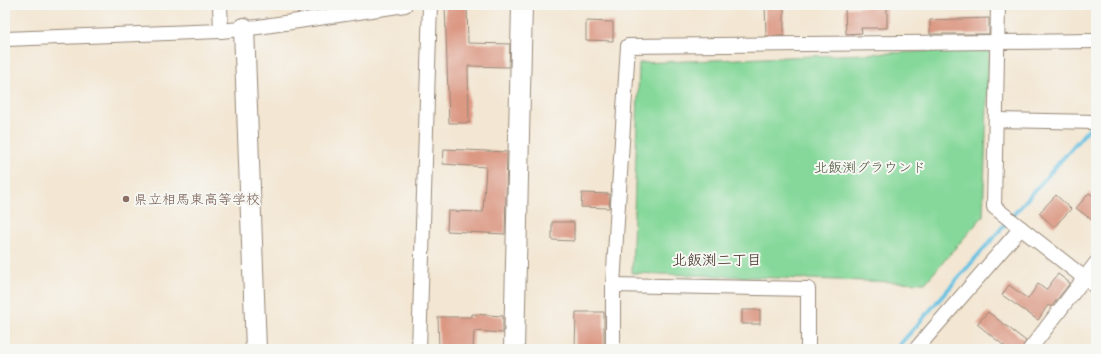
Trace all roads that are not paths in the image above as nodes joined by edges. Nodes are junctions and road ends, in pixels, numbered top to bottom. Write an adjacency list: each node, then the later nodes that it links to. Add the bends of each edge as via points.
1 (220, 5): 7 (street)
2 (405, 5): 6 (street)
3 (430, 5): 19 (street)
4 (522, 5): 20 (street)
5 (998, 5): 10 (street)
6 (244, 28): 7 (street); 18 (street)
7 (221, 31): 8 (street)
8 (5, 39)
9 (1096, 41): 10 (street)
10 (998, 42): 11 (street); 16 (street, via 628,46)
11 (996, 120): 12 (street); 13 (street, via 994,206)
12 (1092, 122)
13 (1019, 226): 15 (street); 23 (street)
14 (1096, 263): 15 (street)
15 (1085, 278): 17 (street); 24 (street)
16 (613, 285): 21 (street); 22 (street, via 808,289)
17 (1096, 287)
18 (256, 349)
19 (419, 349)
20 (514, 349)
21 (613, 349)
22 (808, 349)
23 (916, 349)
24 (1030, 349)

